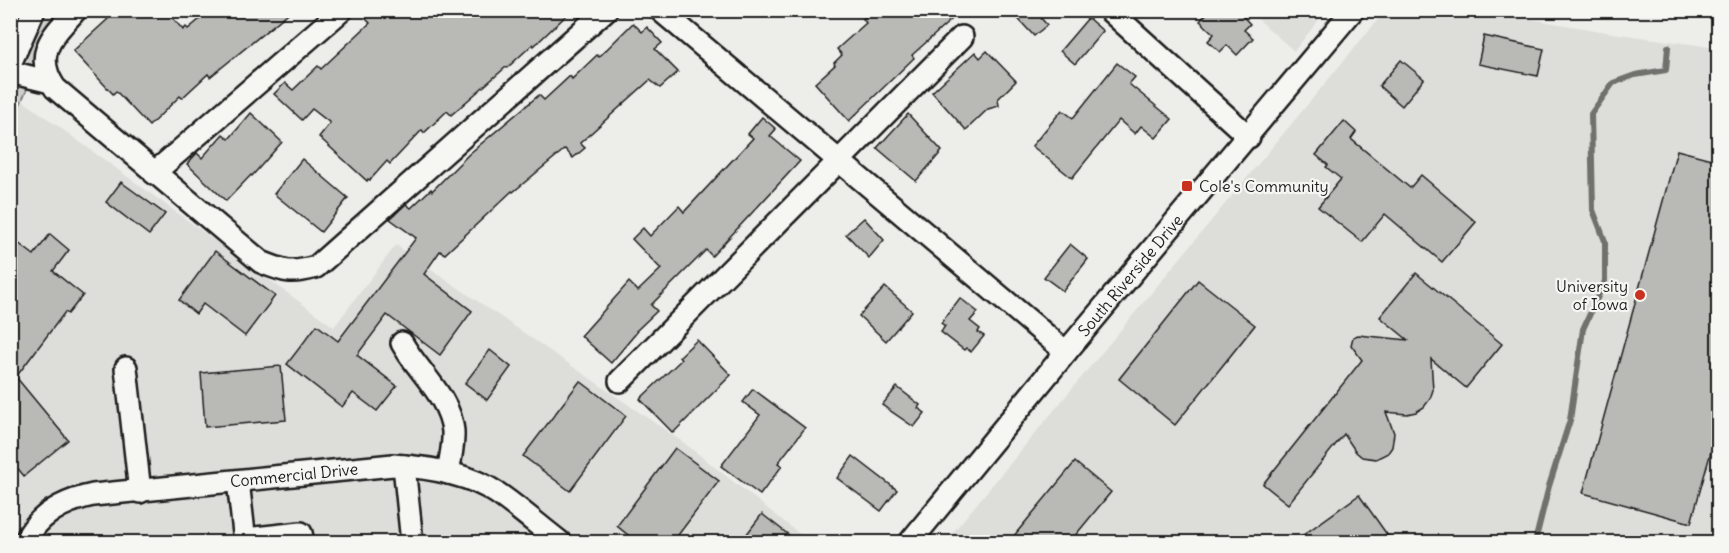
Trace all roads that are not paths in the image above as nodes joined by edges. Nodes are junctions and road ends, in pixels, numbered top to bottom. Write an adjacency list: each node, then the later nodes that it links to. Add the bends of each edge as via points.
1 (34, 10): 9 (street)
2 (76, 10): 11 (street, via 46,49)
3 (342, 10): 14 (street)
4 (606, 10): 14 (street, via 316,267 296,273 261,262)
5 (660, 10): 13 (street)
6 (1108, 10): 12 (street)
7 (1353, 10): 12 (street, South Riverside Drive)
8 (962, 37): 13 (street)
9 (10, 64)
10 (10, 72): 11 (street)
11 (51, 82): 14 (street)
12 (1249, 137): 16 (street, South Riverside Drive)
13 (839, 160): 16 (street); 18 (street)
14 (153, 173)
15 (402, 343): 20 (street, via 449,412 453,447)
16 (1066, 352): 28 (street, South Riverside Drive)
17 (126, 368): 22 (street)
18 (620, 381)
19 (404, 466): 20 (street, Commercial Drive); 21 (street, Commercial Drive); 26 (street)
20 (448, 473): 27 (street, Commercial Drive, via 495,491)
21 (238, 482): 22 (street, Commercial Drive); 23 (street)
22 (140, 492): 24 (street, Commercial Drive, via 74,499 42,519)
23 (245, 541): 25 (street, via 301,534)
24 (25, 543)
25 (303, 543)
26 (412, 543)
27 (560, 543)
28 (910, 543)

